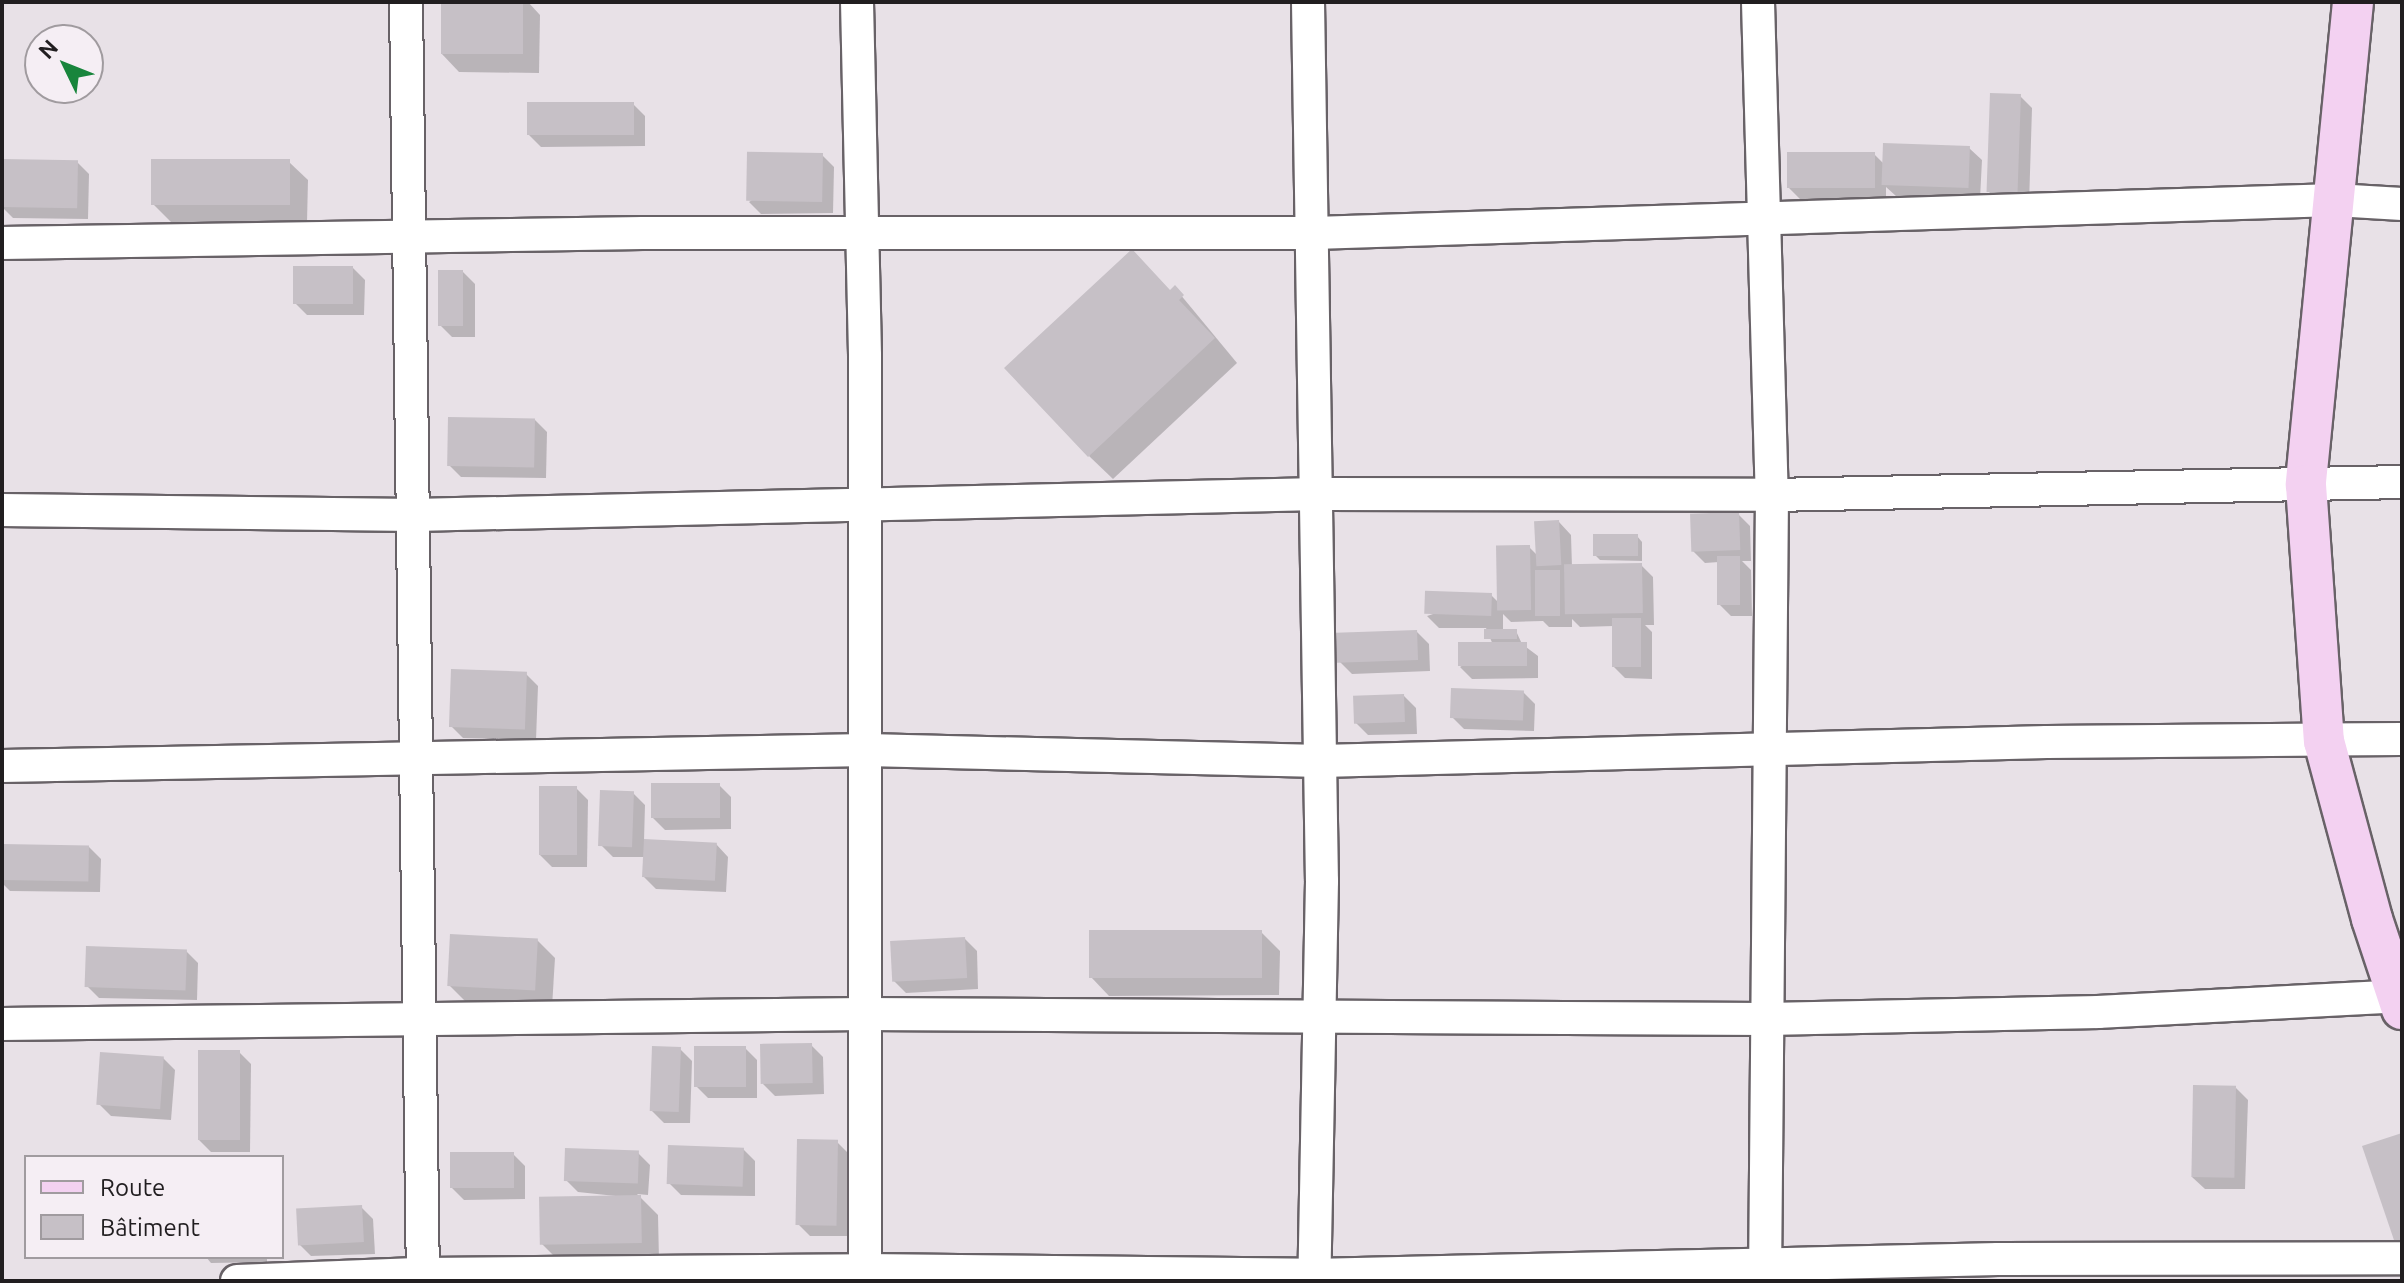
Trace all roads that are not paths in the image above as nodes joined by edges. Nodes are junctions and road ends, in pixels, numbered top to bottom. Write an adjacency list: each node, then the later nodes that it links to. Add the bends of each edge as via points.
1 (406, 2): 11 (street)
2 (857, 2): 10 (street)
3 (1308, 2): 9 (street)
4 (1758, 2): 8 (street)
5 (2353, 2): 6 (main road)
6 (2335, 200): 7 (street); 8 (street); 14 (main road)
7 (2402, 204)
8 (1764, 221): 9 (street); 16 (street)
9 (1314, 233): 10 (street); 15 (street)
10 (858, 235): 11 (street); 17 (street, via 865,356)
11 (411, 237): 12 (street); 19 (street)
12 (2, 243)
13 (2402, 482): 14 (street)
14 (2306, 485): 16 (street); 21 (main road)
15 (1319, 494): 16 (street); 17 (street); 25 (street)
16 (1772, 495): 23 (street)
17 (864, 504): 19 (street); 22 (street)
18 (2, 510): 19 (street)
19 (415, 515): 24 (street)
20 (2402, 739): 21 (street)
21 (2324, 741): 23 (street, via 2047,742); 27 (main road)
22 (867, 750): 24 (street); 25 (street); 28 (street)
23 (1766, 752): 25 (street); 30 (street)
24 (417, 758): 26 (street); 31 (street)
25 (1321, 761): 29 (street)
26 (2, 766)
27 (2400, 1000): 30 (street)
28 (863, 1014): 29 (street); 31 (street); 35 (street)
29 (1319, 1019): 30 (street); 37 (street)
30 (1767, 1019): 34 (street)
31 (419, 1021): 32 (street); 36 (street)
32 (2, 1024)
33 (2402, 1258): 34 (street)
34 (1765, 1273): 37 (street)
35 (865, 1276): 36 (street); 37 (street)
36 (423, 1277): 38 (street)
37 (1314, 1278)
38 (237, 1281)

